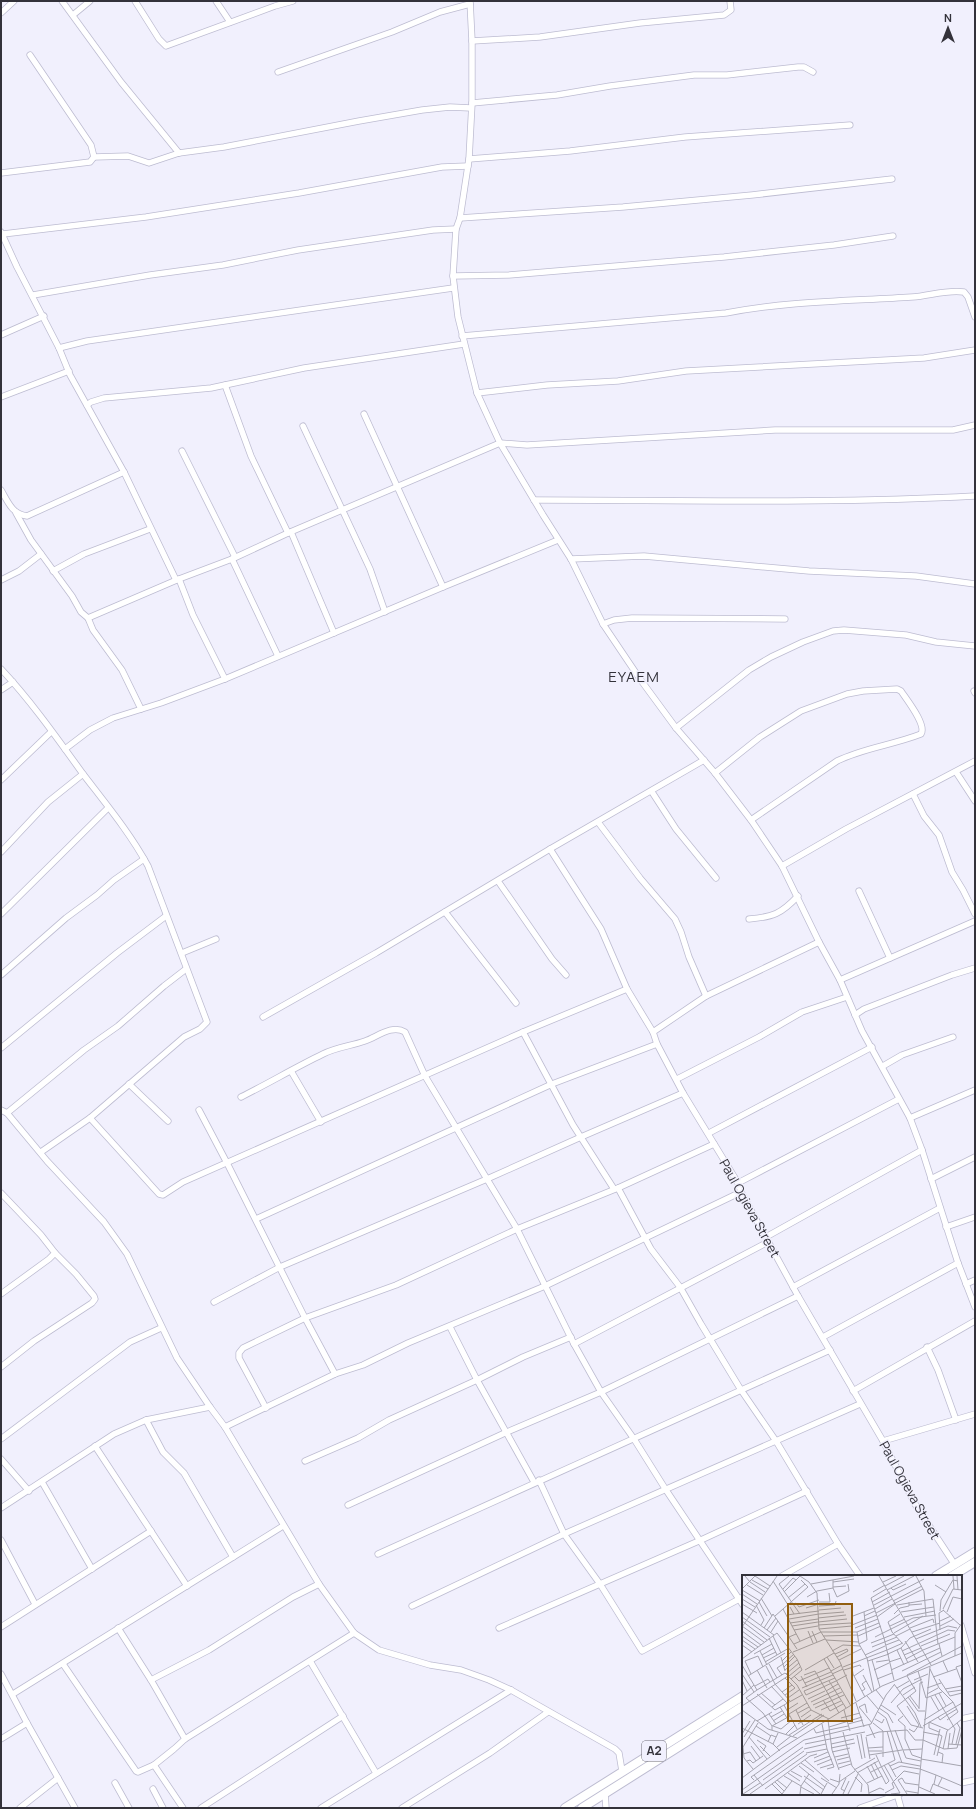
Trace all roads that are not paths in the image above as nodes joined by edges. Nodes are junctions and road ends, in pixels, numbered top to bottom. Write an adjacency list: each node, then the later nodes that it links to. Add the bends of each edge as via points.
1 (14, 1): 9 (street)
2 (62, 1): 10 (street)
3 (90, 1): 10 (street)
4 (135, 1): 11 (street, via 166,46)
5 (216, 1): 11 (street)
6 (293, 1): 11 (street)
7 (730, 1): 12 (street, via 731,10 724,15 640,23 540,37)
8 (470, 3): 12 (street); 14 (street)
9 (1, 13)
10 (73, 15): 18 (street, via 121,82)
11 (230, 22)
12 (472, 41): 16 (street)
13 (30, 55): 19 (street, via 91,145)
14 (278, 72)
15 (813, 72): 16 (street, via 798,67 727,75 694,75)
16 (471, 106): 18 (street, via 422,110); 20 (street)
17 (850, 124): 20 (street, via 685,137 570,151)
18 (180, 153): 19 (street, via 149,163 128,156)
19 (94, 157): 22 (street, via 90,162)
20 (469, 159): 21 (street)
21 (468, 166): 24 (street); 26 (street, via 442,167 146,217)
22 (1, 173)
23 (892, 179): 24 (street, via 716,198)
24 (460, 218): 25 (street)
25 (456, 229): 28 (street); 30 (street, via 433,230 298,250 223,265)
26 (2, 233): 30 (street)
27 (893, 236): 28 (street, via 724,257 509,275)
28 (453, 276): 29 (street)
29 (453, 288): 34 (street); 36 (street, via 87,341)
30 (33, 295): 31 (street)
31 (44, 316): 33 (street); 36 (street)
32 (975, 318): 34 (street, via 968,297 964,292 958,291 927,296 755,307 726,313)
33 (1, 335)
34 (462, 336): 35 (street)
35 (464, 344): 39 (street, via 304,368); 40 (street)
36 (60, 348): 38 (street)
37 (975, 350): 40 (street, via 924,358 686,371 618,381 547,385)
38 (69, 371): 41 (street); 42 (street)
39 (225, 385): 42 (street, via 104,398); 58 (street, via 252,456)
40 (478, 393): 46 (street)
41 (1, 397)
42 (87, 405): 48 (street)
43 (364, 414): 49 (street)
44 (975, 425): 46 (street, via 953,430 775,430 527,445)
45 (303, 426): 55 (street)
46 (500, 443): 49 (street); 53 (street)
47 (182, 450): 61 (street)
48 (124, 472): 56 (street, via 35,513 27,516); 57 (street)
49 (398, 487): 55 (street); 67 (street)
50 (1, 490): 52 (street)
51 (975, 496): 53 (street, via 844,500)
52 (6, 500): 54 (street); 56 (street)
53 (534, 500): 59 (street)
54 (1, 504)
55 (343, 510): 58 (street); 68 (street, via 370,569)
56 (16, 513): 60 (street)
57 (150, 529): 63 (street, via 84,554); 65 (street)
58 (289, 533): 61 (street); 72 (street)
59 (558, 540): 62 (street); 67 (street)
60 (41, 554): 63 (street); 64 (street)
61 (234, 558): 65 (street); 74 (street)
62 (571, 559): 66 (street, via 644,556 809,572 916,576); 71 (street)
63 (53, 571): 69 (street, via 81,612)
64 (1, 580)
65 (177, 580): 69 (street); 76 (street)
66 (975, 584)
67 (443, 587): 68 (street)
68 (385, 612): 72 (street)
69 (88, 618): 79 (street, via 93,630 122,670)
70 (785, 619): 71 (street, via 632,618)
71 (603, 624): 80 (street)
72 (334, 633): 74 (street)
73 (975, 646): 80 (street, via 936,642 906,635 833,631 803,642 749,670)
74 (278, 656): 76 (street)
75 (1, 669): 77 (street)
76 (225, 679): 79 (street, via 161,704)
77 (13, 682): 78 (street); 81 (street)
78 (1, 690)
79 (141, 708): 82 (street, via 90,730)
80 (676, 728): 83 (street)
81 (51, 732): 82 (street); 88 (street)
82 (65, 749): 87 (street)
83 (704, 760): 86 (street); 89 (street)
84 (975, 761): 85 (street)
85 (956, 772): 90 (street); 91 (street)
86 (715, 773): 93 (street); 93 (street, via 760,737 801,711 847,694 897,689 902,691 921,721 921,734 852,753 837,760)
87 (83, 774): 92 (street); 96 (street, via 48,802)
88 (1, 780)
89 (652, 792): 94 (street); 99 (street, via 676,829)
90 (913, 794): 98 (street, via 832,836); 105 (street, via 924,816 939,835 952,872)
91 (975, 801)
92 (108, 808): 97 (street); 104 (street)
93 (751, 820): 98 (street)
94 (598, 822): 95 (street); 119 (street, via 675,919)
95 (550, 850): 100 (street); 118 (street, Paul Ogieva Street, via 601,929)
96 (1, 852)
97 (144, 859): 106 (street); 115 (street, via 66,918)
98 (782, 866): 102 (street)
99 (716, 878)
100 (498, 881): 103 (street); 116 (street)
101 (859, 891): 112 (street)
102 (798, 896): 107 (street, via 777,914); 110 (street)
103 (445, 912): 121 (street); 123 (street)
104 (1, 914)
105 (975, 914)
106 (166, 916): 111 (street); 128 (street, via 116,953)
107 (749, 919)
108 (975, 921): 112 (street)
109 (216, 939): 111 (street)
110 (819, 942): 117 (street); 119 (street)
111 (182, 953): 114 (street)
112 (890, 958): 117 (street)
113 (975, 968): 122 (street, via 864,1009)
114 (186, 969): 134 (street, via 206,1022 200,1029 184,1037); 142 (street)
115 (1, 975)
116 (566, 975)
117 (840, 980): 120 (street)
118 (628, 989): 124 (street); 125 (street, Paul Ogieva Street)
119 (706, 996): 125 (street)
120 (847, 997): 122 (street); 133 (street, via 802,1012)
121 (516, 1003)
122 (855, 1015): 129 (street)
123 (263, 1017)
124 (523, 1032): 132 (street); 135 (street)
125 (653, 1032): 127 (street, Paul Ogieva Street)
126 (953, 1037): 130 (street, via 902,1055)
127 (657, 1044): 133 (street, Paul Ogieva Street); 135 (street)
128 (1, 1048)
129 (872, 1048): 130 (street); 148 (street)
130 (882, 1066): 139 (street)
131 (291, 1071): 132 (street, via 342,1046 364,1041 383,1032 398,1030 405,1032 410,1039); 138 (street); 146 (street)
132 (425, 1076): 146 (street); 147 (street)
133 (677, 1079): 137 (street, Paul Ogieva Street)
134 (129, 1084): 143 (street); 145 (street)
135 (552, 1084): 147 (street); 149 (street)
136 (975, 1090): 144 (street)
137 (684, 1093): 148 (street, Paul Ogieva Street); 149 (street)
138 (241, 1097)
139 (899, 1099): 144 (street); 157 (street)
140 (1, 1110): 142 (street)
141 (199, 1110): 154 (street)
142 (7, 1113): 152 (street)
143 (90, 1118): 152 (street); 154 (street, via 159,1194 167,1194 183,1182)
144 (910, 1118): 151 (street)
145 (168, 1121)
146 (321, 1122): 154 (street)
147 (457, 1127): 155 (street); 163 (street)
148 (709, 1133): 150 (street, Paul Ogieva Street)
149 (581, 1137): 155 (street); 158 (street)
150 (714, 1144): 157 (street, Paul Ogieva Street); 158 (street)
151 (922, 1150): 156 (street); 167 (street)
152 (41, 1152): 183 (street, via 104,1222 127,1254)
153 (975, 1157): 156 (street)
154 (227, 1163): 163 (street)
155 (488, 1179): 165 (street); 170 (street)
156 (931, 1179): 161 (street)
157 (738, 1183): 159 (street, Paul Ogieva Street)
158 (616, 1188): 165 (street); 166 (street)
159 (741, 1192): 166 (street); 167 (street, Paul Ogieva Street)
160 (1, 1193): 168 (street)
161 (940, 1208): 164 (street); 175 (street)
162 (975, 1217): 164 (street)
163 (256, 1220): 170 (street)
164 (946, 1227): 169 (street)
165 (517, 1229): 173 (street); 180 (street, via 396,1285)
166 (646, 1238): 173 (street); 174 (street, via 651,1249)
167 (767, 1239): 174 (street); 175 (street, Paul Ogieva Street)
168 (55, 1253): 176 (street, via 49,1260); 190 (street, via 76,1274 95,1299)
169 (958, 1263): 172 (street); 185 (street)
170 (280, 1267): 178 (street); 180 (street)
171 (975, 1280): 172 (street)
172 (966, 1284): 179 (street)
173 (545, 1286): 182 (street); 184 (street)
174 (680, 1287): 186 (street); 187 (street)
175 (793, 1287): 177 (street, Paul Ogieva Street)
176 (3, 1290)
177 (798, 1296): 185 (street, Paul Ogieva Street); 186 (street)
178 (214, 1302)
179 (975, 1307)
180 (304, 1318): 191 (street); 198 (street, via 243,1348 239,1353 239,1358)
181 (975, 1321): 188 (street)
182 (450, 1327): 191 (street, via 408,1343 363,1366); 192 (street)
183 (161, 1328): 197 (street, via 177,1358); 204 (street, via 130,1342)
184 (571, 1337): 187 (street); 192 (street)
185 (823, 1337): 189 (street, Paul Ogieva Street)
186 (709, 1338): 193 (street); 195 (street)
187 (574, 1344): 195 (street)
188 (927, 1347): 194 (street); 201 (street)
189 (830, 1350): 193 (street); 194 (street, Paul Ogieva Street)
190 (1, 1367)
191 (335, 1374): 198 (street)
192 (477, 1380): 203 (street); 210 (street)
193 (741, 1390): 205 (street); 206 (street)
194 (853, 1391): 196 (street, Paul Ogieva Street)
195 (601, 1392): 203 (street); 205 (street)
196 (860, 1404): 206 (street); 207 (street, Paul Ogieva Street)
197 (210, 1407): 200 (street); 202 (street)
198 (266, 1408): 202 (street)
199 (975, 1414): 201 (street)
200 (146, 1420): 208 (street, via 114,1434); 226 (street, via 163,1452 181,1469 191,1484)
201 (956, 1420): 207 (street)
202 (225, 1427): 218 (street)
203 (507, 1432): 211 (street); 216 (street)
204 (1, 1439)
205 (634, 1439): 211 (street); 213 (street)
206 (776, 1441): 213 (street); 215 (street)
207 (883, 1441): 228 (street, Paul Ogieva Street, via 915,1504)
208 (95, 1446): 212 (street); 219 (street)
209 (1, 1459): 214 (street)
210 (305, 1461)
211 (536, 1481): 220 (street); 225 (street)
212 (42, 1482): 214 (street); 229 (street)
213 (666, 1490): 220 (street); 222 (street)
214 (29, 1491): 217 (street)
215 (807, 1491): 222 (street); 223 (street)
216 (348, 1505)
217 (1, 1508)
218 (283, 1526): 226 (street); 234 (street)
219 (151, 1531): 229 (street); 236 (street)
220 (564, 1534): 235 (street); 239 (street)
221 (1, 1540): 238 (street)
222 (701, 1540): 235 (street); 237 (street)
223 (838, 1544): 230 (street); 231 (street)
224 (975, 1552): 228 (highway)
225 (378, 1554)
226 (233, 1557): 236 (street)
227 (975, 1562): 233 (highway)
228 (955, 1565): 232 (highway)
229 (92, 1569): 238 (street)
230 (784, 1575)
231 (859, 1575)
232 (938, 1575)
233 (954, 1575)
234 (319, 1584): 244 (street); 249 (street, via 293,1597 209,1650)
235 (600, 1584): 237 (street, via 642,1651); 242 (street)
236 (187, 1586): 241 (street)
237 (741, 1598)
238 (35, 1604): 240 (street)
239 (412, 1606)
240 (1, 1627)
241 (118, 1628): 246 (street); 249 (street)
242 (499, 1628)
243 (962, 1628): 247 (street)
244 (354, 1633): 245 (street); 250 (street, via 379,1650 430,1665 461,1670)
245 (310, 1661): 255 (street); 260 (street)
246 (63, 1664): 251 (street); 261 (street, via 136,1771)
247 (975, 1672)
248 (1, 1674): 251 (street)
249 (151, 1680): 260 (street)
250 (511, 1690): 254 (street); 263 (street)
251 (13, 1694): 258 (street)
252 (742, 1697): 262 (highway, A2)
253 (742, 1707): 269 (highway, A2)
254 (548, 1712): 262 (street, via 615,1749 619,1753); 279 (street, via 490,1753)
255 (343, 1716): 263 (street); 277 (street)
256 (975, 1716): 257 (street)
257 (962, 1719)
258 (27, 1723): 259 (street); 264 (street)
259 (1, 1738)
260 (184, 1739): 261 (street)
261 (154, 1765): 276 (street)
262 (622, 1771): 280 (highway, A2)
263 (376, 1773): 278 (street)
264 (58, 1778): 272 (street); 273 (street)
265 (975, 1780): 267 (street)
266 (115, 1783): 274 (street)
267 (962, 1783)
268 (153, 1789): 275 (street)
269 (605, 1794): 281 (highway, A2); 282 (street)
270 (895, 1795): 283 (street)
271 (898, 1795): 284 (street)
272 (20, 1808)
273 (75, 1808)
274 (128, 1808)
275 (163, 1808)
276 (183, 1808)
277 (201, 1808)
278 (321, 1808)
279 (402, 1808)
280 (565, 1808)
281 (582, 1808)
282 (606, 1808)
283 (860, 1808)
284 (901, 1808)

